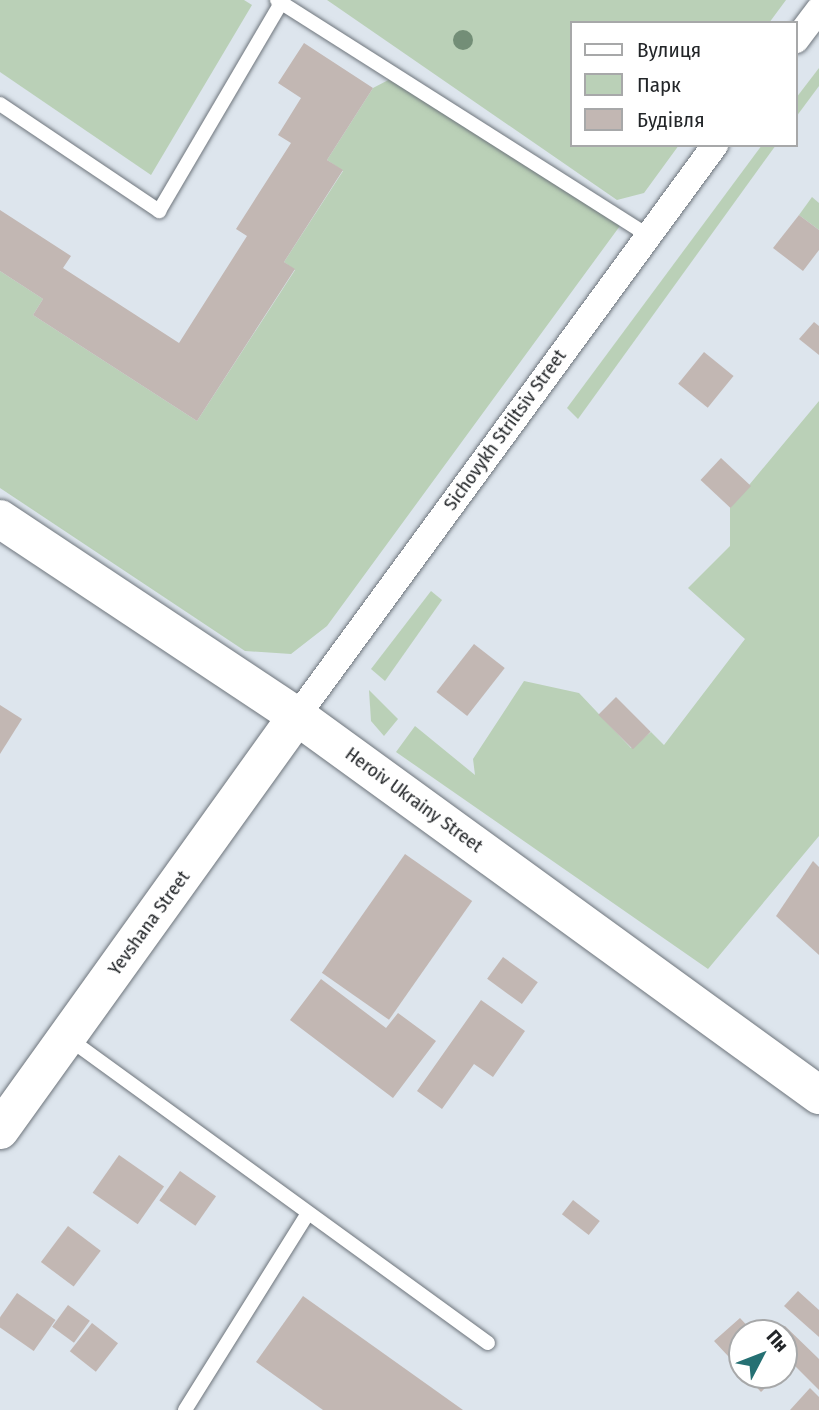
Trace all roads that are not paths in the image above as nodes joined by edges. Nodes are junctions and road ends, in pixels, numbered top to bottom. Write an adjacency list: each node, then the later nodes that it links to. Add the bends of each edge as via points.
1 (279, 1): 4 (lane, via 159,211); 6 (lane)
2 (819, 10): 3 (street)
3 (798, 37)
4 (0, 104)
5 (713, 147): 6 (street, Sichovykh Striltsiv Street)
6 (646, 234): 8 (street, Sichovykh Striltsiv Street)
7 (0, 519): 8 (main road, Heroiv Ukrainy Street)
8 (297, 716): 9 (main road, Yevshana Street); 10 (main road, Heroiv Ukrainy Street)
9 (66, 1038): 11 (main road, Yevshana Street); 12 (lane)
10 (819, 1095)
11 (0, 1130)
12 (308, 1213): 13 (lane); 14 (lane)
13 (488, 1343)
14 (185, 1410)

